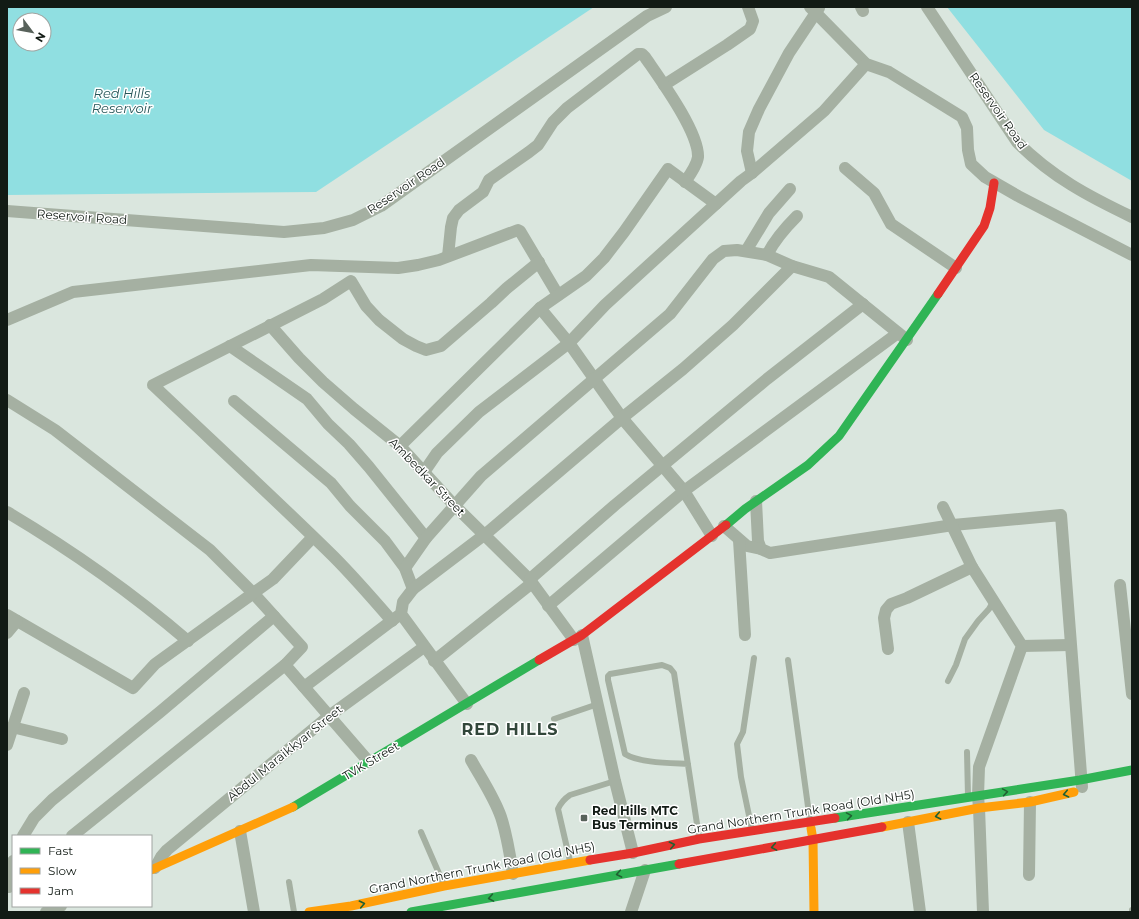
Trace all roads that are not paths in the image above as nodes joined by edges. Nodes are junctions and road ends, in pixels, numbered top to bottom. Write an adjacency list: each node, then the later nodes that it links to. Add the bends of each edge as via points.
1 (666, 7): 13 (street, Reservoir Road, via 647,16 381,206 353,220 324,228 284,232)
2 (748, 7): 6 (street, via 753,21 750,29)
3 (928, 7): 15 (street, Reservoir Road, via 1017,142 1053,174)
4 (815, 9): 5 (street); 8 (street, via 789,53 749,132 747,151)
5 (866, 64): 8 (street, via 824,111); 10 (street, via 889,72 962,117 967,128 971,164)
6 (664, 85): 9 (street, via 692,131 696,146 698,158); 19 (street, via 645,57 638,54 567,108 553,122 538,145 489,180 483,192 459,210 453,218)
7 (845, 168): 22 (street, via 874,193 891,224)
8 (752, 173): 12 (street)
9 (685, 182): 12 (street); 23 (street, via 668,169 604,258 586,276)
10 (994, 183): 18 (street); 22 (main road, TVK Street, via 986,223)
11 (790, 189): 16 (street, via 769,213)
12 (716, 204): 29 (street, via 605,305)
13 (7, 211)
14 (797, 216): 17 (street, via 781,232)
15 (1132, 217)
16 (746, 251): 17 (street); 31 (street, via 724,251 713,259 670,314)
17 (767, 255): 21 (street)
18 (1132, 255)
19 (448, 256): 20 (street, via 518,230); 26 (street, via 398,268 311,265 73,292)
20 (539, 262): 23 (street); 27 (street, via 441,346 426,350 403,339 379,320 366,306 351,281 323,299)
21 (792, 266): 24 (street, via 829,276); 34 (street, via 733,324)
22 (956, 268): 28 (main road, TVK Street)
23 (558, 295): 25 (street)
24 (863, 304): 28 (street); 36 (street, via 767,378)
25 (540, 308): 29 (street); 35 (street)
26 (7, 320)
27 (270, 325): 30 (street); 35 (street, Ambedkar Street, via 323,382)
28 (902, 337): 38 (street); 39 (main road, TVK Street, via 839,436 808,465)
29 (568, 343): 31 (street); 37 (street, via 479,412 437,452)
30 (230, 346): 47 (street, via 153,385); 48 (street, via 307,399 369,467)
31 (594, 380): 34 (street); 40 (street, via 481,476)
32 (7, 400): 56 (street, via 55,430 210,550)
33 (234, 401): 52 (street, via 330,483 386,541)
34 (622, 418): 36 (street); 45 (street)
35 (400, 446): 37 (street, Ambedkar Street)
36 (662, 466): 38 (street); 53 (street)
37 (424, 472): 40 (street, Ambedkar Street)
38 (684, 491): 46 (street); 58 (street)
39 (756, 501): 44 (main road, TVK Street); 50 (street, via 758,540)
40 (454, 505): 45 (street, Ambedkar Street); 48 (street)
41 (943, 508): 43 (street)
42 (7, 512): 65 (street, via 106,577 151,609)
43 (953, 525): 50 (street, via 770,553); 51 (street); 66 (street, via 1061,515)
44 (724, 526): 46 (main road, TVK Street); 49 (street)
45 (484, 535): 53 (street, Ambedkar Street); 55 (street)
46 (712, 536): 64 (main road, TVK Street)
47 (313, 537): 56 (street); 60 (street)
48 (426, 538): 52 (street)
49 (739, 540): 50 (street, via 747,546); 63 (street)
50 (761, 549)
51 (972, 567): 57 (street); 69 (street, via 890,604 884,618)
52 (405, 568): 55 (street)
53 (531, 581): 58 (street, Ambedkar Street); 72 (street)
54 (1120, 585): 77 (street)
55 (413, 589): 60 (street, via 403,602)
56 (254, 594): 59 (street); 65 (street)
57 (993, 602): 67 (street); 74 (lane, via 965,639)
58 (548, 606): 64 (street, Ambedkar Street)
59 (274, 616): 73 (street, via 302,647); 99 (street, via 52,800 34,818)
60 (397, 617): 68 (street); 75 (street)
61 (12, 618): 62 (street); 65 (street, via 133,688 155,664)
62 (7, 633)
63 (745, 635)
64 (578, 638): 78 (main road, TVK Street); 79 (street)
65 (188, 640)
66 (1070, 645): 67 (street); 91 (street)
67 (1022, 646): 92 (street, via 979,767)
68 (424, 647): 72 (street); 80 (street, Abdul Maraikkyar Street)
69 (888, 649)
70 (754, 658): 98 (lane, via 743,732 737,744)
71 (788, 660): 94 (lane)
72 (434, 661): 78 (street)
73 (285, 665): 75 (street); 100 (street)
74 (948, 681)
75 (304, 687): 80 (street)
76 (24, 694): 82 (street)
77 (1132, 694)
78 (467, 704): 87 (main road, TVK Street)
79 (598, 704): 81 (lane); 90 (street)
80 (329, 716): 87 (street); 105 (street, Abdul Maraikkyar Street, via 167,850)
81 (554, 719)
82 (12, 727): 83 (street); 84 (street)
83 (62, 739)
84 (7, 745)
85 (967, 752): 92 (lane)
86 (471, 760): 108 (street, via 500,816 509,847)
87 (369, 762): 96 (main road, TVK Street, via 295,806)
88 (688, 764): 88 (lane, via 676,679 670,668 662,664 610,674 608,680 625,754 655,762); 101 (lane)
89 (1132, 770): 91 (main road, Grand Northern Trunk Road (Old NH5))
90 (615, 781): 103 (street); 104 (lane, via 570,795 560,803 558,809)
91 (1084, 787): 92 (main road, Grand Northern Trunk Road (Old NH5), one-way to 91); 93 (main road, Grand Northern Trunk Road (Old NH5), one-way to 93)
92 (975, 800): 93 (main road, Grand Northern Trunk Road (Old NH5)); 94 (main road, Grand Northern Trunk Road (Old NH5), one-way to 92); 95 (main road, Grand Northern Trunk Road (Old NH5), one-way to 95); 122 (street)
93 (1030, 802): 109 (street)
94 (810, 822): 98 (main road, Grand Northern Trunk Road (Old NH5)); 102 (main road)
95 (908, 822): 102 (main road, Grand Northern Trunk Road (Old NH5)); 121 (street)
96 (240, 831): 105 (main road, TVK Street); 115 (street)
97 (421, 832): 112 (lane)
98 (752, 832): 101 (main road, Grand Northern Trunk Road (Old NH5))
99 (23, 835)
100 (73, 835)
101 (699, 839): 103 (main road, Grand Northern Trunk Road (Old NH5), one-way to 101)
102 (813, 840): 107 (main road, Grand Northern Trunk Road (Old NH5), one-way to 107); 120 (main road)
103 (633, 853): 104 (main road, Grand Northern Trunk Road (Old NH5))
104 (570, 863): 108 (main road, Grand Northern Trunk Road (Old NH5))
105 (153, 869)
106 (12, 870): 111 (street)
107 (644, 870): 118 (main road, Grand Northern Trunk Road (Old NH5), one-way to 118); 119 (street)
108 (513, 874): 112 (main road, Grand Northern Trunk Road (Old NH5))
109 (1029, 875)
110 (289, 882): 116 (lane)
111 (10, 886)
112 (444, 886): 117 (main road, Grand Northern Trunk Road (Old NH5), one-way to 112, via 351,906)
113 (58, 907): 114 (street)
114 (46, 912)
115 (254, 912)
116 (294, 912)
117 (309, 912)
118 (412, 912)
119 (631, 912)
120 (814, 912)
121 (920, 912)
122 (983, 912)

